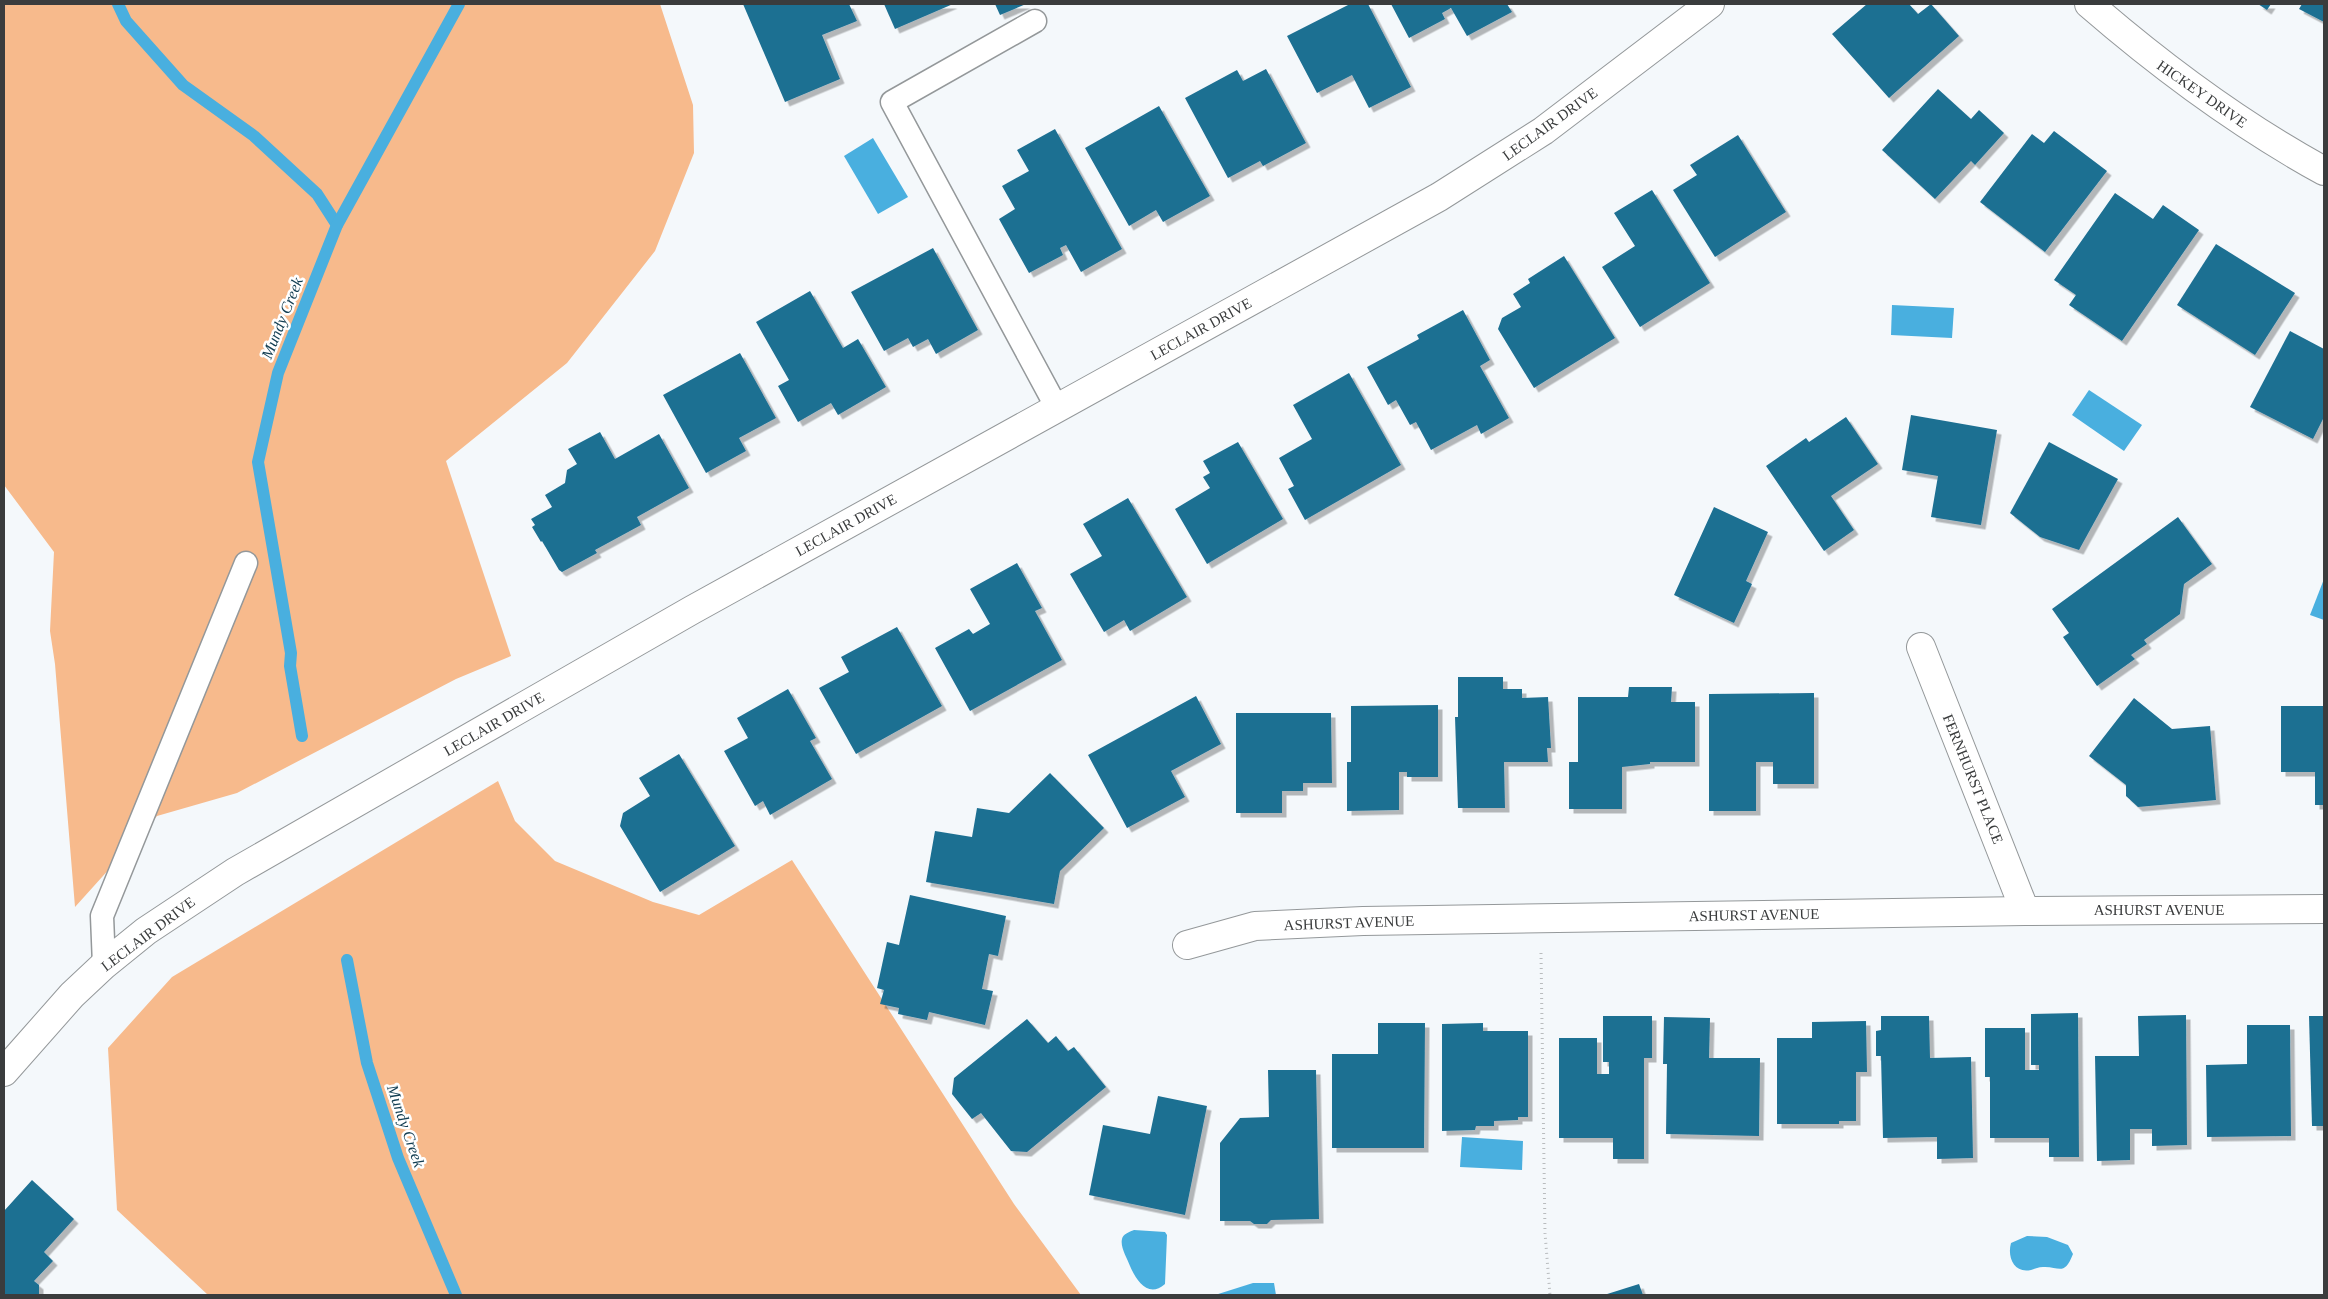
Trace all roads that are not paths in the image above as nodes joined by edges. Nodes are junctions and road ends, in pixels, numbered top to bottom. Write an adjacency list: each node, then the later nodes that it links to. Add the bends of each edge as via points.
1 (1710, 4): 5 (street, LECLAIR DRIVE, via 1543,131 1501,159 1439,197)
2 (2089, 4): 4 (street, HICKEY DRIVE, via 2151,58 2225,112)
3 (1035, 21): 5 (lane, via 892,102)
4 (2324, 171)
5 (1057, 408): 11 (street, LECLAIR DRIVE, via 683,615 235,872 146,931)
6 (246, 563): 11 (lane, via 102,916)
7 (1921, 647): 9 (street, FERNHURST PLACE)
8 (2324, 909): 9 (street, ASHURST AVENUE)
9 (2025, 911): 10 (street, ASHURST AVENUE, via 1363,921 1255,926)
10 (1187, 946)
11 (104, 965): 12 (street, LECLAIR DRIVE, via 72,995)
12 (4, 1072)

